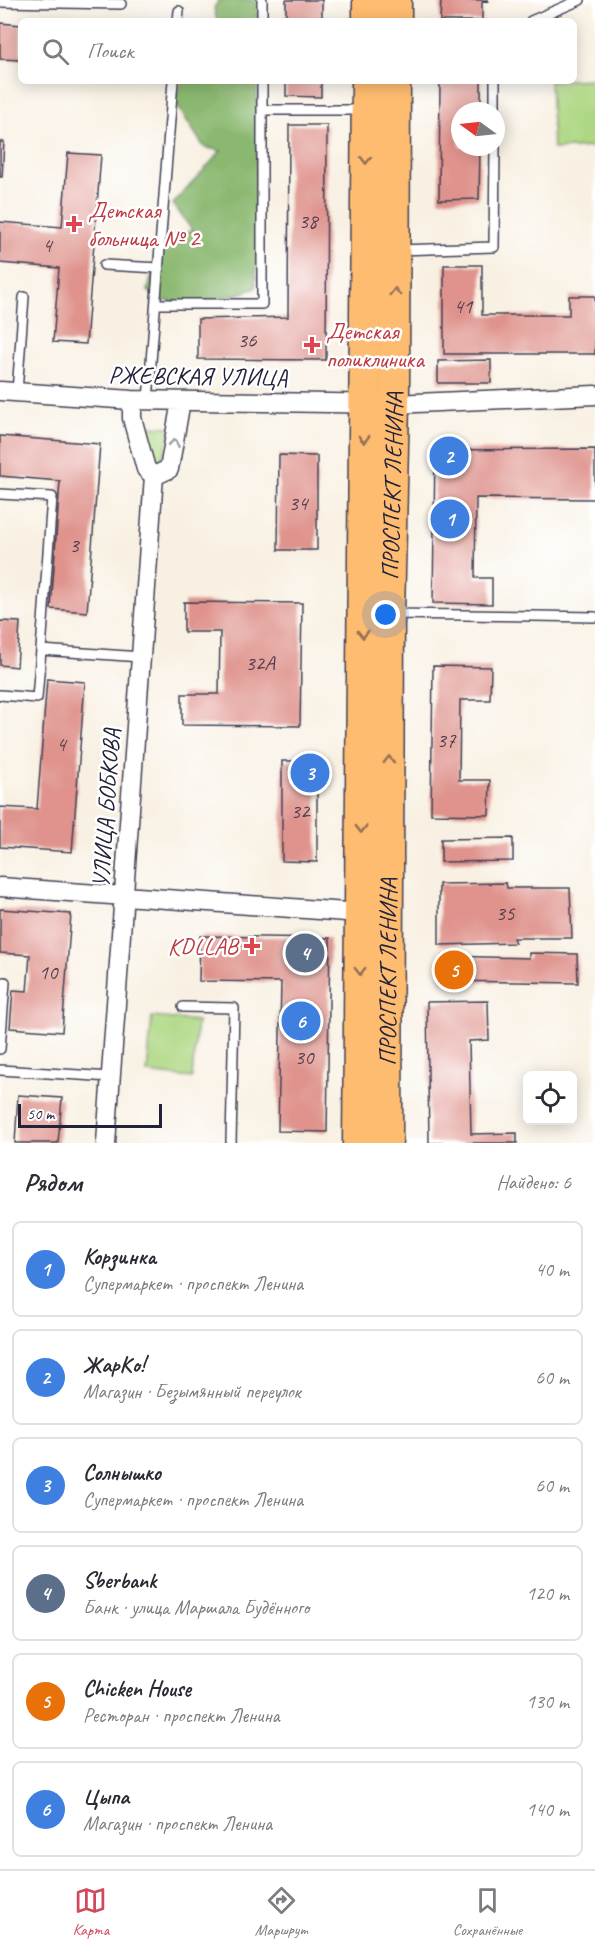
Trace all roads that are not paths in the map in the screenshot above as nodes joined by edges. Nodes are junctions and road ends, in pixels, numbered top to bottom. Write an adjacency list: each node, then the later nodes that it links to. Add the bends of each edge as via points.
1 (262, 0): 7 (lane)
2 (368, 0): 8 (main road)
3 (396, 0): 9 (main road)
4 (580, 0): 10 (lane)
5 (0, 2): 6 (lane)
6 (121, 4)
7 (262, 18)
8 (368, 18)
9 (396, 18)
10 (538, 18)
11 (173, 84): 21 (lane)
12 (262, 84): 17 (lane)
13 (395, 84): 19 (main road, ПРОСПЕКТ ЛЕНИНА)
14 (495, 84): 16 (lane)
15 (367, 95): 17 (lane); 28 (main road, ПРОСПЕКТ ЛЕНИНА, one-way to 28)
16 (495, 102)
17 (262, 110): 23 (lane, via 262,304)
18 (495, 156): 19 (lane, via 494,248)
19 (395, 250): 29 (main road, ПРОСПЕКТ ЛЕНИНА, one-way to 19)
20 (104, 265): 21 (lane)
21 (159, 268): 23 (lane)
22 (24, 297): 24 (lane)
23 (156, 304): 26 (lane)
24 (8, 391): 26 (street, РЖЕВСКАЯ УЛИЦА)
25 (595, 395): 29 (street, РЖЕВСКАЯ УЛИЦА)
26 (140, 400): 27 (street, РЖЕВСКАЯ УЛИЦА); 30 (street, via 132,418 146,469)
27 (181, 401): 28 (street, РЖЕВСКАЯ УЛИЦА); 30 (street, one-way to 27, via 170,469)
28 (364, 404): 29 (street, РЖЕВСКАЯ УЛИЦА); 39 (main road, ПРОСПЕКТ ЛЕНИНА, one-way to 39)
29 (394, 404): 32 (main road, ПРОСПЕКТ ЛЕНИНА)
30 (154, 476): 35 (street, УЛИЦА БОБКОВА)
31 (0, 494): 34 (lane, via 51,497)
32 (389, 614): 33 (lane); 48 (main road, ПРОСПЕКТ ЛЕНИНА, one-way to 32)
33 (595, 617)
34 (41, 650): 35 (lane); 36 (lane, via 37,698)
35 (141, 657): 38 (street, УЛИЦА БОБКОВА)
36 (0, 695)
37 (0, 887): 38 (street)
38 (124, 896): 39 (street); 44 (street, УЛИЦА БОБКОВА)
39 (360, 913): 47 (main road, ПРОСПЕКТ ЛЕНИНА, one-way to 47)
40 (5, 982): 42 (lane)
41 (183, 1007): 46 (lane, via 234,1008)
42 (0, 1049)
43 (0, 1070): 44 (lane)
44 (111, 1077): 45 (street, УЛИЦА БОБКОВА)
45 (106, 1143)
46 (231, 1143)
47 (358, 1143)
48 (387, 1143)

